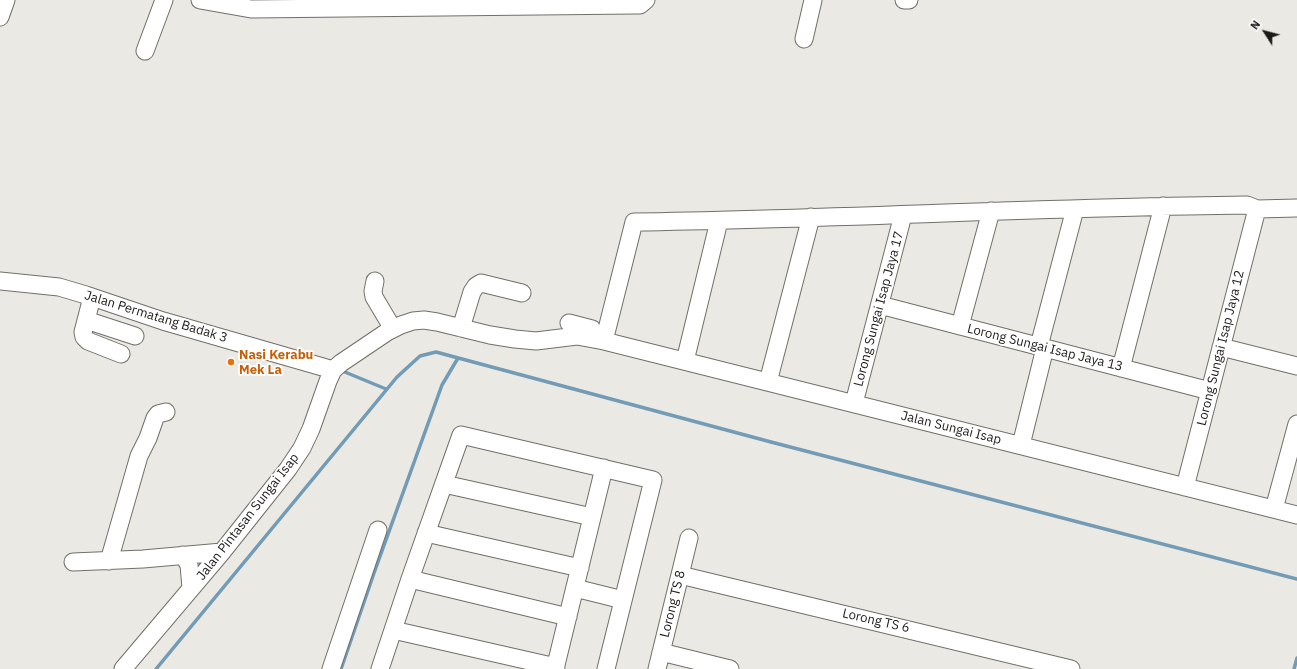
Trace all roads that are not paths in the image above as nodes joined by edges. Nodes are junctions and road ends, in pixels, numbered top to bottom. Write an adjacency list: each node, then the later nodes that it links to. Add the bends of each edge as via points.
1 (164, 0): 12 (street)
2 (200, 0): 8 (street, via 236,7)
3 (646, 0): 7 (street, via 634,6)
4 (813, 0): 11 (street)
5 (904, 0): 6 (street)
6 (909, 0)
7 (505, 3): 10 (street)
8 (266, 4): 9 (street)
9 (349, 4): 10 (street)
10 (427, 4)
11 (804, 39)
12 (146, 51)
13 (1163, 206): 15 (street); 16 (street, via 1248,205); 38 (street)
14 (1297, 208): 16 (street)
15 (1076, 209): 17 (street); 33 (street)
16 (1257, 209): 34 (street, Lorong Sungai Isap Jaya 12)
17 (991, 211): 18 (street); 28 (street)
18 (903, 215): 19 (street); 25 (street, Lorong Sungai Isap Jaya 17)
19 (811, 217): 20 (street); 40 (street)
20 (719, 221): 32 (street, via 634,222); 36 (street)
21 (0, 281): 24 (street, Jalan Permatang Badak 3, via 59,288)
22 (375, 281): 30 (street, via 374,297)
23 (522, 293): 29 (street, via 482,283 476,286)
24 (92, 297): 26 (street); 39 (street, Jalan Permatang Badak 3, via 163,321)
25 (880, 305): 28 (street, Lorong Sungai Isap Jaya 13); 42 (street, Lorong Sungai Isap Jaya 17)
26 (86, 320): 31 (street); 35 (street, via 83,332 88,341)
27 (569, 324): 32 (street, via 592,329)
28 (960, 326): 33 (street, Lorong Sungai Isap Jaya 13)
29 (461, 328): 30 (street, via 424,320 412,321); 32 (street, via 515,340 536,341 577,336)
30 (393, 329): 39 (street)
31 (136, 336)
32 (600, 340): 36 (street, Jalan Sungai Isap)
33 (1042, 347): 38 (street, Lorong Sungai Isap Jaya 13); 45 (street)
34 (1221, 347): 37 (street); 41 (street, Lorong Sungai Isap Jaya 12)
35 (121, 354)
36 (685, 361): 40 (street, Jalan Sungai Isap)
37 (1297, 366)
38 (1121, 368): 41 (street, Lorong Sungai Isap Jaya 13)
39 (333, 370): 56 (street, Jalan Pintasan Sungai Isap, via 302,448)
40 (768, 382): 42 (street, Jalan Sungai Isap)
41 (1210, 391): 49 (street, Lorong Sungai Isap Jaya 12)
42 (854, 403): 45 (street, Jalan Sungai Isap)
43 (166, 412): 58 (street, via 158,414 155,418 139,456)
44 (1297, 424): 47 (street)
45 (1021, 445): 49 (street, Jalan Sungai Isap)
46 (604, 468): 48 (street, via 460,436); 52 (street); 65 (street, via 653,480)
47 (1290, 475): 50 (street)
48 (444, 484): 52 (street); 54 (street)
49 (1185, 486): 50 (street, Jalan Sungai Isap)
50 (1274, 509): 51 (street, Jalan Sungai Isap)
51 (1297, 515)
52 (592, 517): 60 (street)
53 (378, 530): 72 (street)
54 (426, 533): 60 (street); 62 (street)
55 (689, 538): 61 (street, Lorong TS 8)
56 (222, 552): 57 (street); 63 (street, Jalan Pintasan Sungai Isap)
57 (183, 555): 58 (street); 63 (street, via 189,565)
58 (109, 560): 59 (street)
59 (73, 562)
60 (580, 568): 64 (street)
61 (680, 575): 68 (street, Lorong TS 8); 70 (street, Lorong TS 6)
62 (410, 579): 66 (street); 67 (street)
63 (191, 588): 71 (street, Jalan Pintasan Sungai Isap)
64 (575, 588): 65 (street); 66 (street)
65 (624, 600): 74 (street)
66 (568, 616): 69 (street)
67 (393, 630): 69 (street); 73 (street)
68 (661, 652): 75 (street, Lorong TS 8); 76 (street)
69 (555, 668)
70 (1064, 668)
71 (123, 669)
72 (331, 669)
73 (380, 669)
74 (606, 669)
75 (657, 669)
76 (730, 669)

